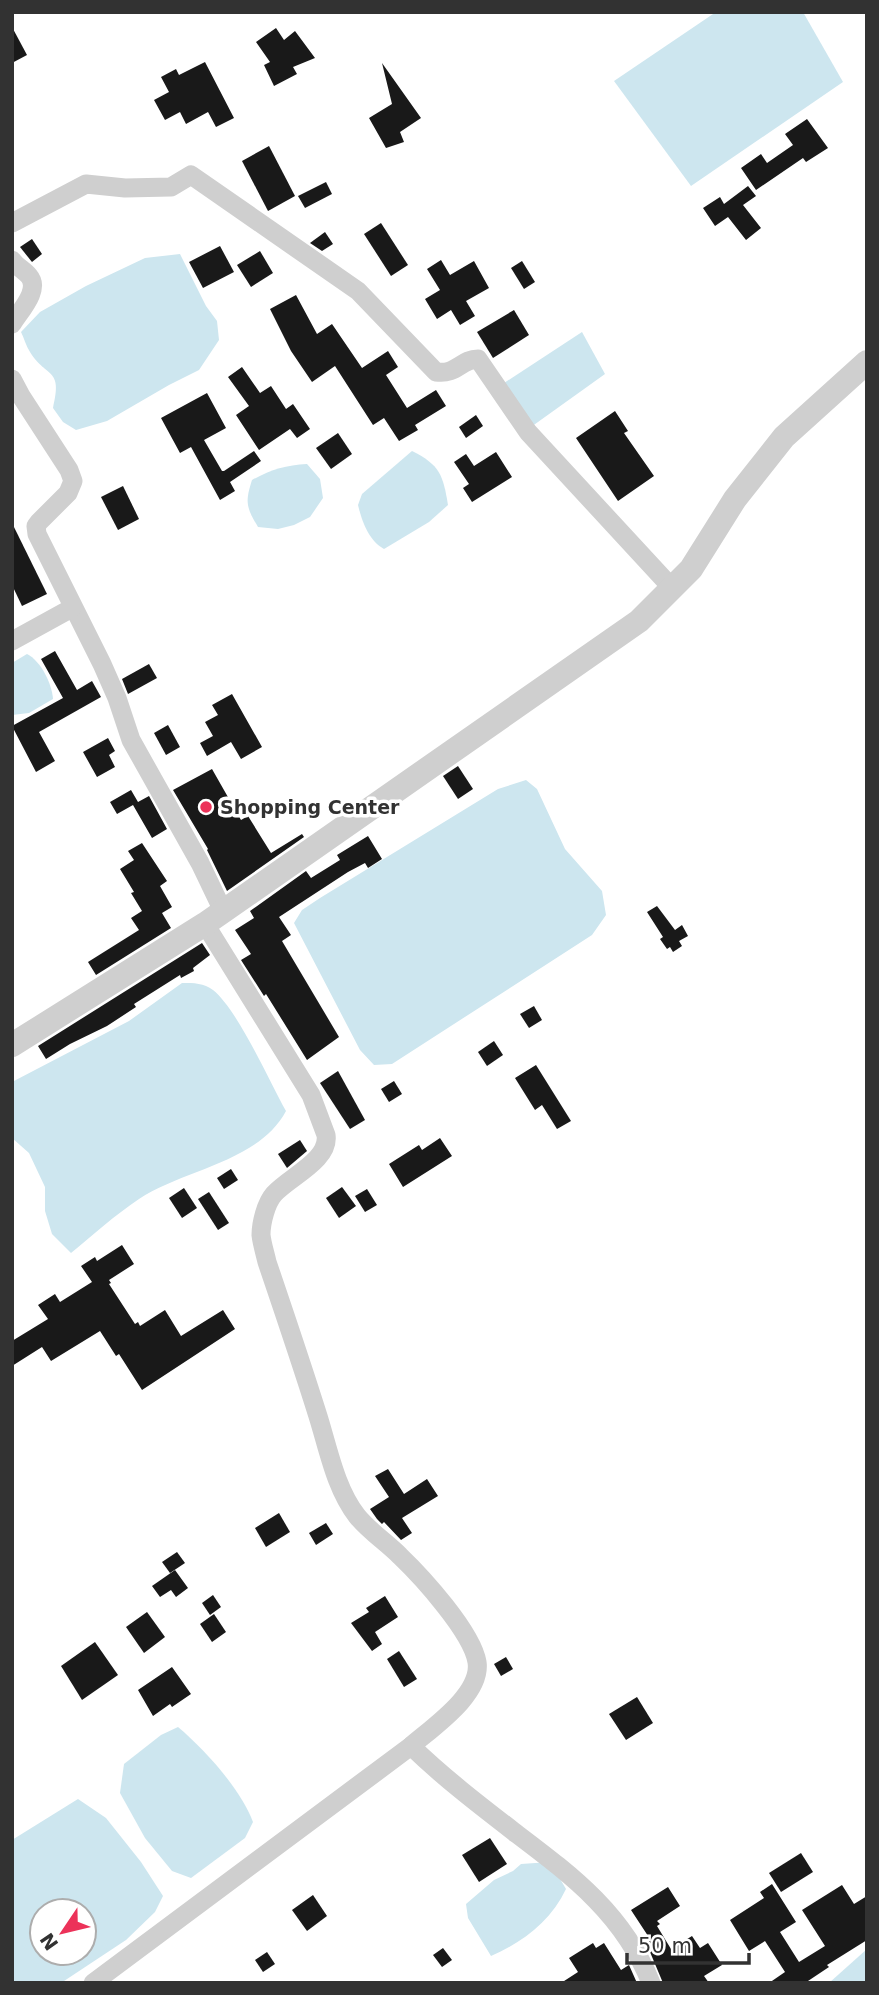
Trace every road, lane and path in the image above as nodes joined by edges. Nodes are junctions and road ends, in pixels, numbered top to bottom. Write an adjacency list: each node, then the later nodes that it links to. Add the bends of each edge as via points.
1 (12, 223): 6 (street, via 86,184 171,187 191,175 358,291 436,372 452,372 478,359 528,432)
2 (12, 260): 3 (street, via 29,276 33,290)
3 (12, 324)
4 (867, 362): 6 (street, via 784,437)
5 (12, 379): 7 (street, via 73,481 68,493 36,526)
6 (673, 589): 9 (street, via 639,621)
7 (72, 608): 8 (street); 9 (street, via 107,675 131,740 200,863)
8 (12, 641)
9 (214, 918): 10 (street); 11 (street, via 311,1095 326,1135 321,1154 272,1195 261,1234 347,1502 461,1625 477,1662 465,1697)
10 (12, 1045)
11 (411, 1746): 12 (street); 13 (street, via 437,1772 579,1881 632,1943)
12 (93, 1983)
13 (651, 1983)

